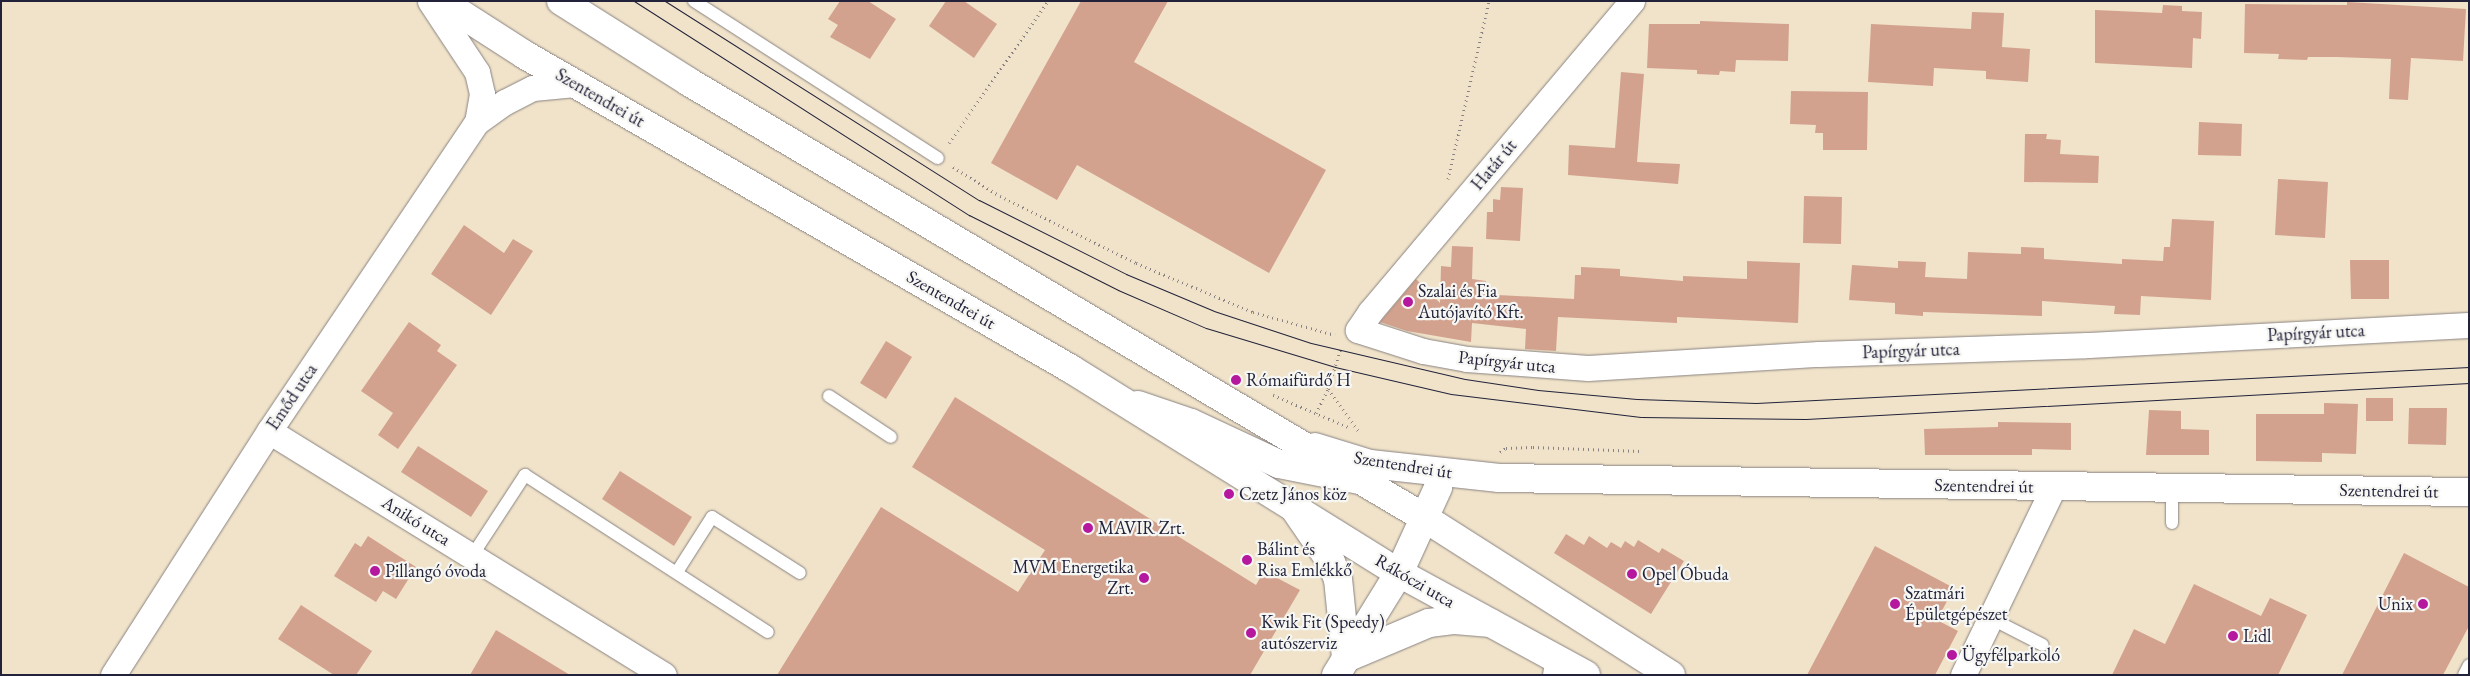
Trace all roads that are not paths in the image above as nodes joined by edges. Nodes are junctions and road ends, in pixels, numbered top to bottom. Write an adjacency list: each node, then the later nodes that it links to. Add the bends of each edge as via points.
1 (430, 1): 7 (street, Emőd utca, via 476,72 482,94)
2 (441, 1): 6 (main road, Szentendrei út)
3 (561, 1): 15 (main road, Szentendrei út, via 698,87)
4 (694, 1): 8 (lane)
5 (1632, 1): 10 (street, Határ út)
6 (575, 84): 7 (street, Emőd utca, via 533,88 505,102); 12 (main road, Szentendrei út)
7 (477, 122): 13 (street, Emőd utca)
8 (938, 158)
9 (2469, 325): 10 (street, Papírgyár utca, via 2087,345 1819,354 1588,368 1467,359)
10 (1351, 334)
11 (829, 396): 14 (lane)
12 (1122, 400): 17 (main road, Szentendrei út, via 1191,423 1279,464); 22 (main road, Rákóczi utca)
13 (269, 431): 25 (street, Anikó utca); 37 (street, Emőd utca)
14 (892, 437)
15 (1297, 442): 16 (main road, Szentendrei út, via 1370,464); 17 (main road)
16 (1495, 465): 19 (main road, Szentendrei út); 20 (main road, Szentendrei út)
17 (1358, 480): 19 (main road, Szentendrei út); 23 (main road)
18 (2172, 487): 20 (main road, Szentendrei út); 21 (main road, Szentendrei út); 24 (lane)
19 (1438, 488): 23 (main road)
20 (2053, 488): 29 (street)
21 (2469, 492)
22 (1294, 508): 28 (main road, Rákóczi utca); 34 (main road, via 1331,562 1338,579)
23 (1423, 517): 28 (main road); 39 (main road)
24 (2172, 523)
25 (472, 556): 26 (lane, via 524,475); 36 (street, Anikó utca)
26 (677, 572): 27 (lane, via 712,517); 31 (lane)
27 (800, 573)
28 (1399, 573): 30 (main road, Rákóczi utca); 34 (main road)
29 (1990, 618): 32 (lane); 40 (street)
30 (1491, 623): 34 (main road, via 1455,620 1429,623); 35 (main road, Rákóczi utca)
31 (768, 632)
32 (2043, 645)
33 (2469, 665): 41 (lane)
34 (1341, 666)
35 (1550, 666): 38 (main road, Rákóczi utca)
36 (653, 672)
37 (113, 675)
38 (1586, 675)
39 (1671, 675)
40 (1963, 675)
41 (2464, 675)

